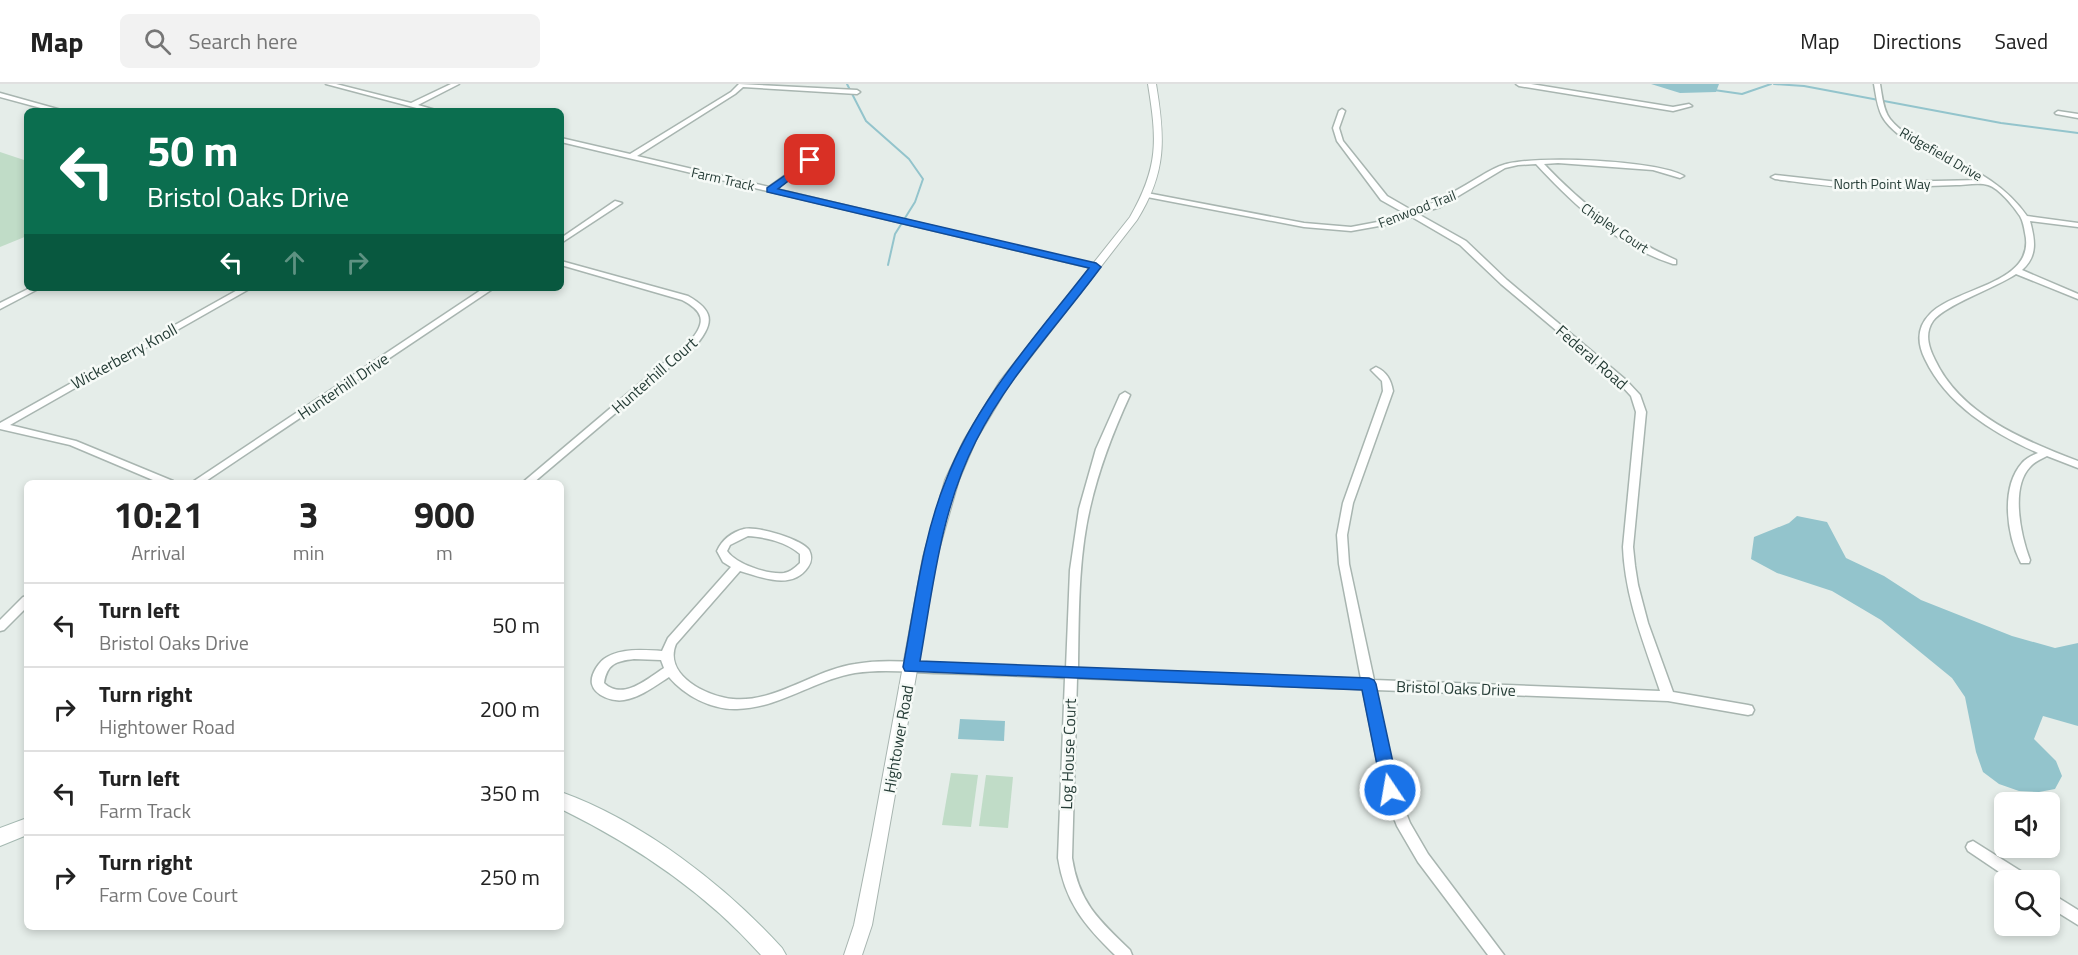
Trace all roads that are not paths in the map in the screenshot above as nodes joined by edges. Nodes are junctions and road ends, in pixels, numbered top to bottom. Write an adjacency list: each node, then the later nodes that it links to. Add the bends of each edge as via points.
1 (329, 84): 9 (street)
2 (456, 84): 9 (street)
3 (1152, 84): 24 (street, Hightower Road, via 1160,147 1157,170)
4 (1519, 84): 10 (street, via 1673,109)
5 (1877, 84): 22 (street, Ridgefield Drive, via 1882,110 1895,128)
6 (743, 85): 7 (street); 18 (street)
7 (857, 92)
8 (0, 95): 11 (street)
9 (412, 105): 12 (street)
10 (1689, 106)
11 (47, 108)
12 (424, 108)
13 (1342, 111): 26 (street, Federal Road, via 1336,128 1340,141 1384,198)
14 (2058, 113): 15 (street)
15 (2078, 116)
16 (564, 141): 18 (street, Farm Track)
17 (827, 153): 23 (street, via 810,160)
18 (631, 157): 23 (street, Farm Track)
19 (1537, 161): 20 (street, Fenwood Trail, via 1654,168); 26 (street, Fenwood Trail, via 1503,168 1455,196); 30 (street, Chipley Court, via 1591,215 1653,254)
20 (1680, 176)
21 (1775, 177): 22 (street, North Point Way, via 1847,185)
22 (1990, 182): 27 (street, Ridgefield Drive)
23 (770, 190): 32 (street, Farm Track)
24 (1147, 195): 26 (street, Fenwood Trail, via 1328,228 1372,226); 32 (street, Hightower Road)
25 (618, 203): 29 (street)
26 (1412, 214): 56 (street, Federal Road, via 1463,243 1635,395 1641,412 1628,567)
27 (2025, 218): 28 (street); 33 (street, Ridgefield Drive, via 2031,247 2026,261)
28 (2078, 225)
29 (564, 239)
30 (1673, 261)
31 (564, 264): 46 (street, Hunterhill Court, via 686,298 701,308 706,321 694,342)
32 (1096, 267): 52 (street, Hightower Road, via 1004,384 970,440 938,523)
33 (2016, 271): 37 (street); 42 (street, via 1938,311 1925,324 1922,342 1929,361 1951,393 2002,430)
34 (30, 291): 38 (street)
35 (242, 291): 41 (street, Wickerberry Knoll)
36 (485, 291): 45 (street, Hunterhill Drive)
37 (2078, 297)
38 (0, 306)
39 (1376, 370): 55 (street, via 1386,380 1388,391 1348,503 1342,535 1344,564)
40 (1125, 395): 54 (street, Log House Court, via 1101,449 1084,509 1075,570)
41 (1, 426): 44 (street, via 74,443)
42 (2045, 453): 43 (street); 47 (street, via 2025,466 2014,503 2017,542)
43 (2078, 465)
44 (162, 480)
45 (201, 480)
46 (530, 480)
47 (2025, 560)
48 (738, 566): 48 (street, via 725,559 722,551 726,543 746,532 757,532 805,552 802,568 781,578); 51 (street, via 672,641)
49 (24, 603): 50 (street)
50 (0, 627)
51 (667, 656): 53 (street); 53 (street, via 612,658 601,668 598,684 603,691 623,696)
52 (911, 667): 53 (street, Bristol Oaks Drive, via 849,670 766,700 730,705 705,698); 54 (street, Bristol Oaks Drive); 66 (street, Hightower Road, via 870,891)
53 (670, 670)
54 (1071, 673): 55 (street, Bristol Oaks Drive); 67 (street, Log House Court, via 1066,874 1080,908)
55 (1369, 684): 56 (street, Bristol Oaks Drive); 68 (street, via 1390,790 1404,826 1423,858)
56 (1668, 696): 57 (street, Bristol Oaks Drive)
57 (1748, 710)
58 (564, 802): 65 (main road, via 665,857 703,884 740,916)
59 (24, 827): 60 (main road)
60 (0, 837)
61 (1973, 847): 62 (street)
62 (2007, 870)
63 (2060, 906): 64 (street)
64 (2078, 918)
65 (775, 955)
66 (854, 955)
67 (1125, 955)
68 (1497, 955)

